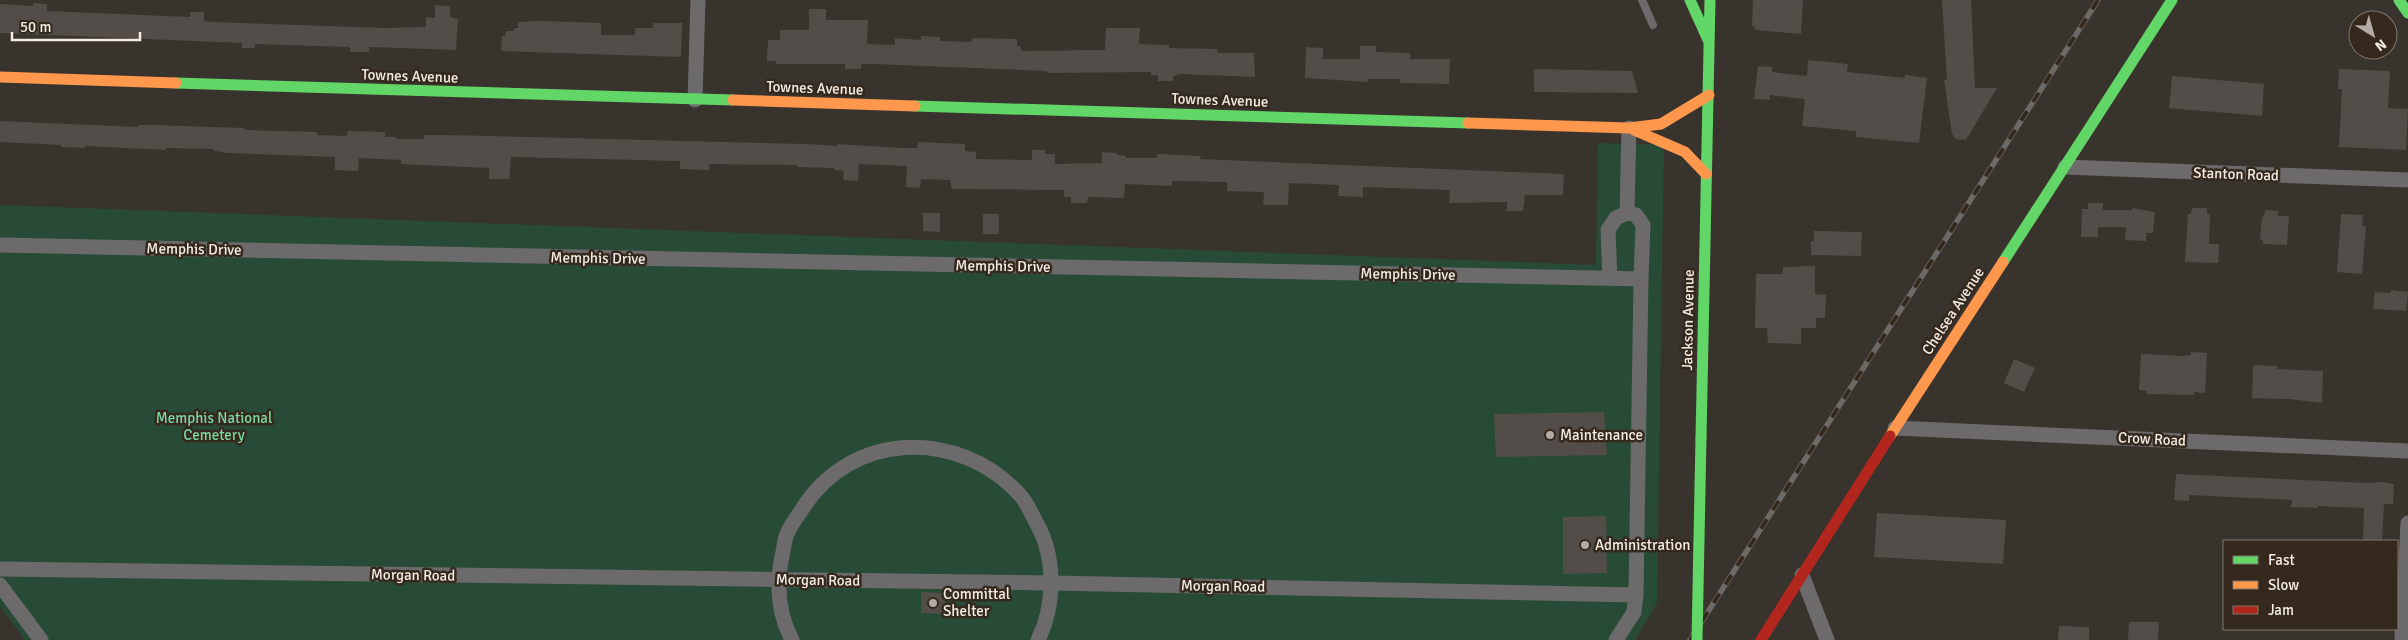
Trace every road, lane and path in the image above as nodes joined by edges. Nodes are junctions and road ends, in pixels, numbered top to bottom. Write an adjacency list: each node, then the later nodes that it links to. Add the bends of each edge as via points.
1 (698, 0): 12 (street)
2 (1642, 0): 8 (lane)
3 (1690, 0): 9 (street)
4 (1710, 0): 9 (street, Jackson Avenue)
5 (2172, 0): 14 (street, Chelsea Avenue)
6 (2399, 0): 7 (street)
7 (2408, 13)
8 (1653, 25)
9 (1709, 42): 11 (street, Jackson Avenue)
10 (0, 77): 12 (street, Townes Avenue)
11 (1709, 95): 13 (street, Townes Avenue, via 1661,124); 15 (street, Jackson Avenue)
12 (695, 100): 13 (street, Townes Avenue)
13 (1629, 128): 15 (street, Townes Avenue, via 1670,143 1685,152); 17 (street)
14 (2065, 167): 16 (street, Stanton Road); 21 (street, Chelsea Avenue)
15 (1706, 174): 34 (street, Jackson Avenue, bridge)
16 (2408, 180)
17 (1627, 213): 19 (street, via 1616,218 1608,230); 20 (street, via 1636,215 1643,225)
18 (0, 245): 19 (street, Memphis Drive)
19 (1610, 278): 20 (street, Memphis Drive)
20 (1641, 279): 29 (street)
21 (1895, 428): 22 (street, Crow Road); 25 (street, Chelsea Avenue)
22 (2408, 451)
23 (2408, 523): 37 (street)
24 (0, 569): 26 (street, Morgan Road)
25 (1802, 575): 35 (street, Chelsea Avenue); 36 (street)
26 (777, 580): 27 (street, Morgan Road); 27 (street, via 787,533 812,493 849,463 894,447 941,448 985,465 1021,495 1044,537); 31 (street, via 783,622)
27 (1052, 583): 29 (street, Morgan Road); 32 (street, via 1045,626)
28 (0, 585): 30 (street)
29 (1636, 595): 33 (street, via 1634,612)
30 (41, 640)
31 (792, 640)
32 (1038, 640)
33 (1616, 640)
34 (1697, 640)
35 (1761, 640)
36 (1827, 640)
37 (2402, 640)

